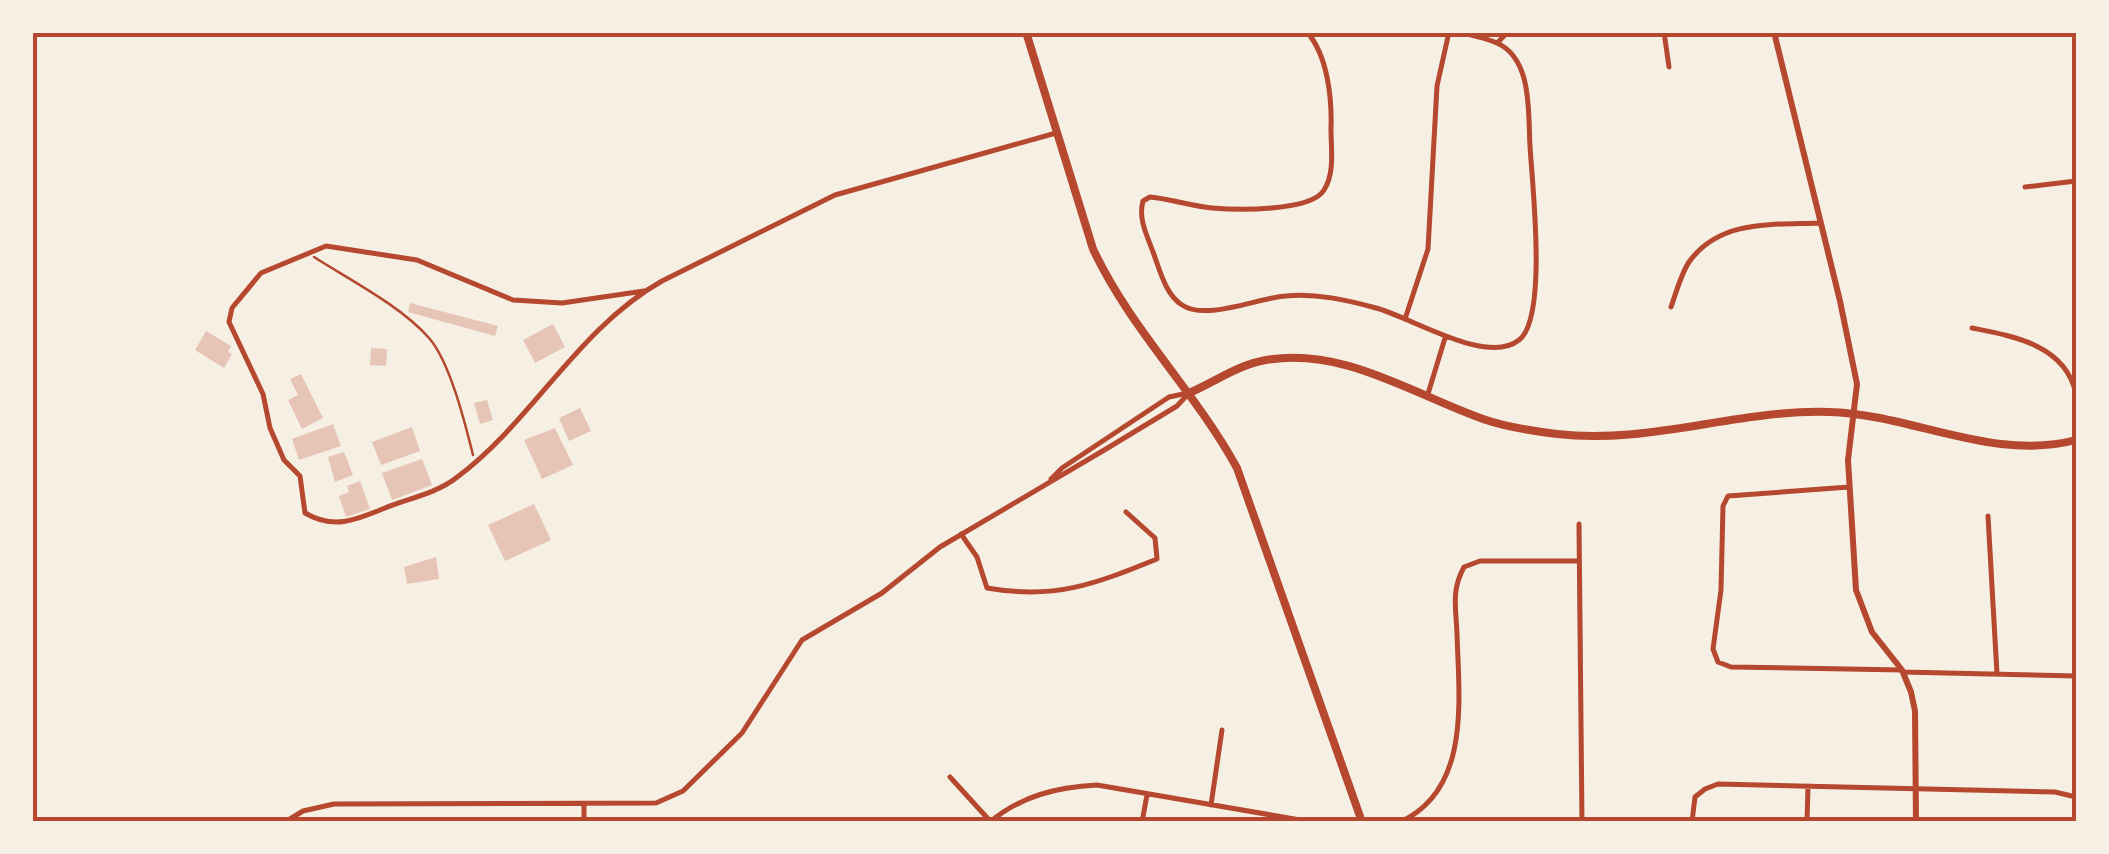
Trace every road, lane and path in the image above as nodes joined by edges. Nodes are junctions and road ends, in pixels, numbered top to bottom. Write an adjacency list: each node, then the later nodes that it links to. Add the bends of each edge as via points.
1 (1026, 32): 10 (main road)
2 (1307, 32): 17 (street, via 1324,66 1332,116 1331,175 1318,198 1299,206 1212,208 1150,197 1140,218 1169,292 1183,306 1202,312 1288,295 1332,297)
3 (1449, 32): 17 (street, via 1436,86 1428,249)
4 (1460, 32): 8 (street)
5 (1508, 32): 8 (street)
6 (1664, 32): 9 (street)
7 (1774, 32): 13 (street)
8 (1497, 43): 19 (street, via 1520,67 1527,100 1537,269 1531,318 1522,339 1503,349)
9 (1669, 67)
10 (1056, 133): 15 (street, via 835,196); 20 (main road, via 1108,280)
11 (2076, 181): 12 (street)
12 (2026, 187)
13 (1820, 223): 16 (street, via 1732,228 1717,236 1688,264); 23 (street, via 1856,384)
14 (309, 254): 15 (street, via 326,246 389,253 513,300 562,303); 25 (path, via 430,339 448,370); 25 (street, via 260,273 229,322 284,460 300,476 304,513 329,524 348,523 452,481)
15 (644, 291): 25 (street, via 568,359)
16 (1671, 306)
17 (1405, 319): 19 (street)
18 (1972, 328): 21 (street, via 2041,347 2068,372)
19 (1445, 337): 22 (street)
20 (1190, 393): 22 (main road, via 1264,360 1296,358 1344,364); 26 (street); 26 (street, via 1169,396); 49 (main road, via 1238,468)
21 (2076, 394)
22 (1426, 397): 23 (main road, via 1498,424 1579,436 1782,412)
23 (1854, 414): 24 (main road, via 1993,443); 27 (street)
24 (2076, 440)
25 (475, 462)
26 (1049, 482): 31 (street)
27 (1849, 488): 33 (street, via 1858,602); 33 (street, via 1728,496 1713,649 1718,662 1732,667)
28 (1126, 512): 31 (street, via 1155,538 1157,559 1060,592 987,588)
29 (1988, 516): 34 (street)
30 (1579, 524): 32 (street)
31 (961, 534): 42 (street, via 882,593 802,640 742,732 682,791 656,803)
32 (1579, 561): 50 (street, via 1480,561 1464,567 1454,586 1457,738 1432,801); 51 (street)
33 (1902, 671): 34 (street); 39 (street, via 1915,710)
34 (1997, 674): 35 (street)
35 (2076, 676)
36 (1222, 730): 43 (street)
37 (950, 777): 44 (street)
38 (1808, 786): 39 (street); 52 (street, via 1705,789 1695,797); 53 (street)
39 (1916, 788): 41 (street); 54 (street)
40 (1147, 794): 43 (street); 44 (street, via 1064,786); 47 (street)
41 (2076, 797)
42 (584, 804): 45 (street, via 334,804); 46 (street)
43 (1211, 805): 48 (street)
44 (990, 821)
45 (285, 822)
46 (584, 822)
47 (1142, 822)
48 (1312, 822)
49 (1362, 822)
50 (1400, 822)
51 (1582, 822)
52 (1692, 822)
53 (1807, 822)
54 (1916, 822)

